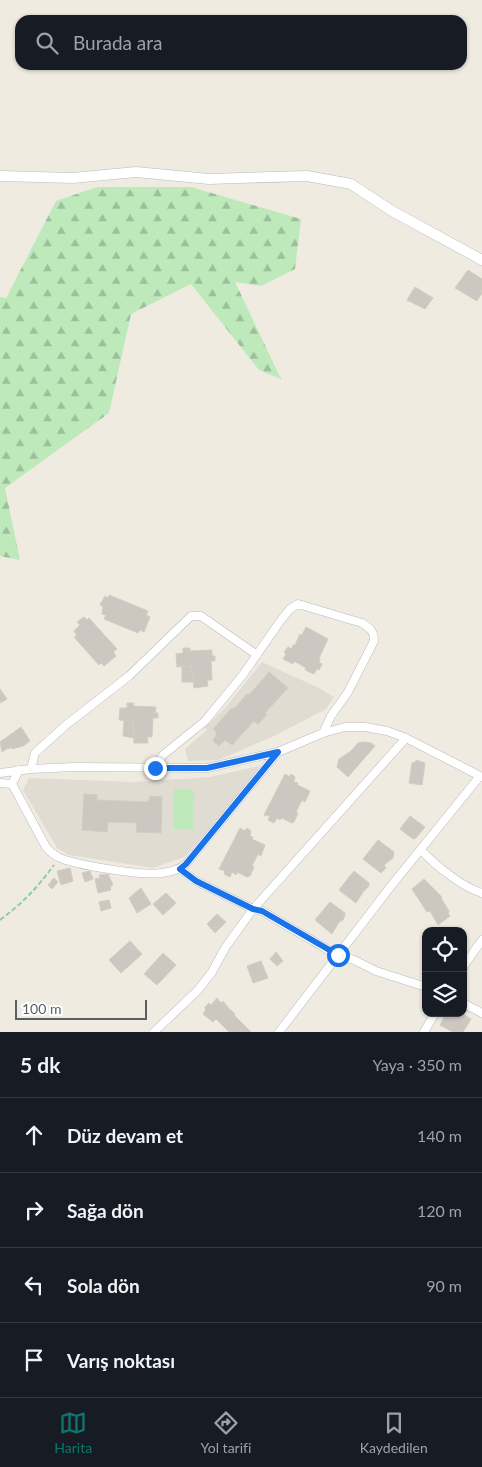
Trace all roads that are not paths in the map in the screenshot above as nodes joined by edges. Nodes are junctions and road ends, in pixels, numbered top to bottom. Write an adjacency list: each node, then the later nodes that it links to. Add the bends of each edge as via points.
1 (0, 176): 2 (street, via 73,178 136,172 209,179 307,176 351,184 392,211)
2 (482, 260)
3 (257, 655): 4 (street, via 281,620 298,604 370,628 374,641); 7 (street, via 201,616 191,616 129,676 35,753); 8 (street, via 205,721 163,754)
4 (323, 733): 5 (street, via 345,727 365,727); 6 (street)
5 (406, 738): 11 (street); 17 (street)
6 (278, 752): 8 (street, via 207,768); 15 (street)
7 (31, 768): 8 (street); 9 (street)
8 (155, 768)
9 (19, 770): 10 (street); 13 (street)
10 (1, 771)
11 (481, 777): 14 (street)
12 (0, 783): 13 (street)
13 (12, 784): 15 (street, via 46,847 59,858 144,874)
14 (421, 850): 16 (street, via 450,874); 19 (street)
15 (180, 869): 17 (street, via 196,881)
16 (482, 892)
17 (253, 909): 19 (street, via 262,911); 25 (street, via 198,990)
18 (482, 940): 20 (street)
19 (338, 955): 21 (street); 26 (street)
20 (467, 961)
21 (422, 986)
22 (467, 1005): 23 (street)
23 (482, 1013)
24 (433, 1017): 27 (street)
25 (154, 1032)
26 (279, 1032)
27 (424, 1032)

